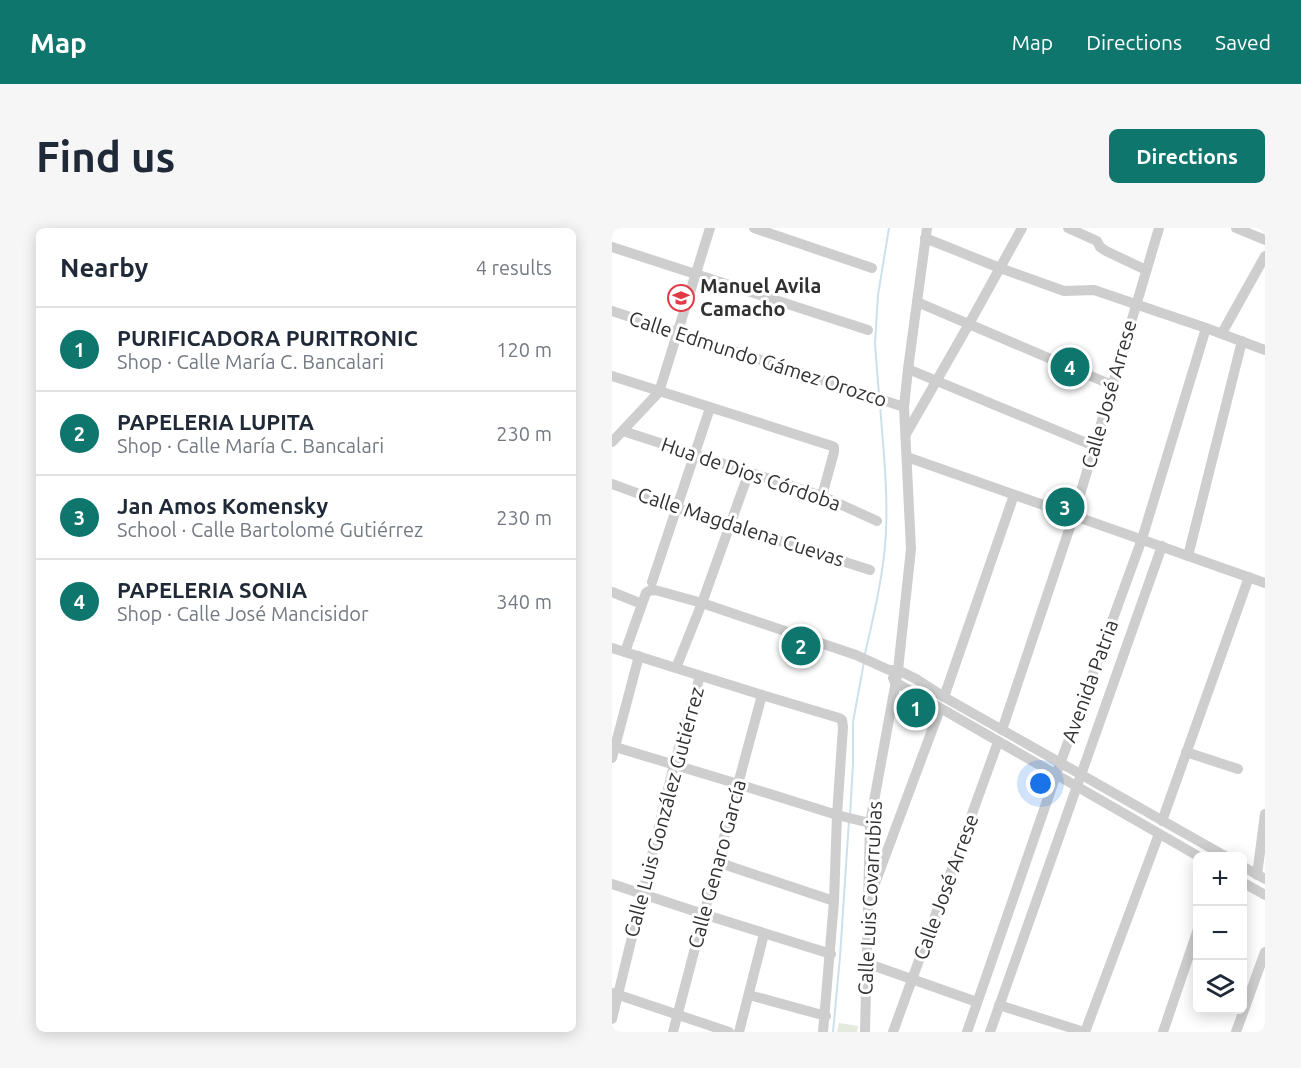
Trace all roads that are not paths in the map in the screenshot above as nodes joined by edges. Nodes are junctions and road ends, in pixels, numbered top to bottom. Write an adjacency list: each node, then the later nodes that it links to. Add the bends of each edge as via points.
1 (710, 228): 14 (street)
2 (754, 228): 11 (street)
3 (1022, 228): 12 (street)
4 (1068, 228): 13 (street)
5 (1159, 228): 13 (street, Calle José Arrese)
6 (1236, 228): 8 (street)
7 (926, 233): 12 (street); 15 (street, Calle Luis Covarrubias)
8 (1265, 240)
9 (612, 247): 14 (street)
10 (1265, 256): 22 (street)
11 (872, 268)
12 (1000, 268): 16 (street, via 1064,291 1094,290); 18 (street)
13 (1146, 270): 16 (street, Calle José Arrese)
14 (695, 275): 20 (street); 21 (street)
15 (917, 302): 18 (street); 25 (street, Calle Luis Covarrubias)
16 (1135, 305): 19 (street); 28 (street, Calle José Arrese)
17 (612, 311): 21 (street, Calle Edmundo Gámez Orozco)
18 (969, 324): 27 (street); 28 (street)
19 (1206, 328): 22 (street); 45 (street, Avenida Patria)
20 (868, 330)
21 (677, 333): 29 (street); 30 (street, Calle Edmundo Gámez Orozco)
22 (1222, 333): 23 (street)
23 (1242, 341): 24 (street); 47 (street)
24 (1265, 350)
25 (908, 369): 27 (street); 30 (street, Calle Luis Covarrubias)
26 (612, 376): 29 (street)
27 (937, 380): 32 (street); 34 (street)
28 (1112, 385): 34 (street, Calle José Arrese)
29 (659, 392): 31 (street); 33 (street)
30 (904, 407): 32 (street, Calle Luis Covarrubias)
31 (710, 408): 35 (street); 40 (street, via 834,447)
32 (905, 436): 36 (street, Calle Luis Covarrubias)
33 (615, 437): 35 (street, Hua de Dios Córdoba)
34 (1094, 446): 42 (street, Calle José Arrese)
35 (695, 454): 37 (street, Hua de Dios Córdoba); 41 (street)
36 (907, 457): 39 (street); 59 (street, Calle Luis Covarrubias, via 911,549)
37 (749, 472): 40 (street, Hua de Dios Córdoba); 44 (street, Calle Luis González Gutiérrez)
38 (613, 486): 41 (street, Calle Magdalena Cuevas)
39 (1014, 495): 42 (street); 63 (street)
40 (822, 496): 43 (street, Hua de Dios Córdoba)
41 (677, 508): 44 (street, Calle Magdalena Cuevas); 51 (street)
42 (1074, 515): 45 (street); 65 (street, Calle José Arrese)
43 (877, 521)
44 (730, 525): 48 (street, Calle Magdalena Cuevas); 53 (street, Calle Luis González Gutiérrez)
45 (1142, 540): 46 (street); 70 (street, Avenida Patria)
46 (1162, 546): 47 (street); 74 (street, Avenida Patria)
47 (1188, 556): 49 (street)
48 (870, 570)
49 (1249, 577): 50 (street); 68 (street)
50 (1264, 579)
51 (651, 586): 53 (street); 54 (street)
52 (612, 592): 54 (street)
53 (702, 603): 58 (street, Calle Luis González Gutiérrez); 59 (street)
54 (642, 604): 56 (street)
55 (612, 648): 56 (street)
56 (625, 652): 57 (street)
57 (639, 656): 58 (street); 67 (street)
58 (676, 668): 60 (street)
59 (890, 669): 61 (street, Calle Luis Covarrubias); 63 (street, via 916,678)
60 (700, 676): 62 (street); 71 (street, Calle Luis González Gutiérrez)
61 (895, 682): 64 (street); 80 (street, Calle Luis Covarrubias)
62 (762, 695): 75 (street, Calle Genaro García); 78 (street, via 842,720)
63 (944, 697): 65 (street)
64 (940, 709): 66 (street); 92 (street)
65 (1002, 730): 70 (street)
66 (998, 742): 73 (street); 99 (street, Calle José Arrese)
67 (613, 747): 69 (street); 71 (street)
68 (1186, 752): 72 (street); 79 (street)
69 (612, 758)
70 (1060, 763): 73 (street, Avenida Patria); 74 (street)
71 (674, 765): 75 (street); 89 (street, Calle Luis González Gutiérrez)
72 (1238, 769)
73 (1056, 775): 76 (street); 102 (street, Avenida Patria)
74 (1080, 775): 76 (street, Avenida Patria); 79 (street)
75 (738, 784): 78 (street); 84 (street, Calle Genaro García)
76 (1076, 786): 81 (street); 103 (street, Avenida Patria)
77 (1265, 814): 86 (street)
78 (838, 815): 80 (street); 91 (street)
79 (1162, 821): 82 (street)
80 (865, 822): 92 (street, Calle Luis Covarrubias)
81 (1159, 834): 83 (street); 115 (street)
82 (1218, 852)
83 (1193, 853)
84 (717, 862): 91 (street); 93 (street, Calle Genaro García)
85 (1247, 869): 86 (street)
86 (1261, 877)
87 (612, 884): 89 (street)
88 (1247, 885): 90 (street)
89 (643, 894): 93 (street); 100 (street, Calle Luis González Gutiérrez)
90 (1265, 895)
91 (834, 901): 97 (street)
92 (867, 904): 98 (street, Calle Luis Covarrubias)
93 (704, 914): 94 (street); 104 (street, Calle Genaro García)
94 (764, 934): 97 (street); 101 (street)
95 (1193, 940): 116 (street)
96 (1265, 952): 117 (street)
97 (831, 954): 105 (street)
98 (866, 963): 99 (street); 111 (street, Calle Luis Covarrubias)
99 (913, 981): 102 (street); 112 (street, Calle José Arrese)
100 (615, 993): 104 (street); 106 (street, Calle Luis González Gutiérrez)
101 (749, 995): 105 (street); 109 (street)
102 (977, 1002): 113 (street, Avenida Patria)
103 (999, 1005): 114 (street, Avenida Patria); 115 (street)
104 (678, 1015): 107 (street, Calle Genaro García); 108 (street)
105 (826, 1016): 110 (street)
106 (612, 1018)
107 (674, 1032)
108 (729, 1032)
109 (739, 1032)
110 (823, 1032)
111 (865, 1032)
112 (893, 1032)
113 (967, 1032)
114 (990, 1032)
115 (1084, 1032)
116 (1163, 1032)
117 (1236, 1032)

